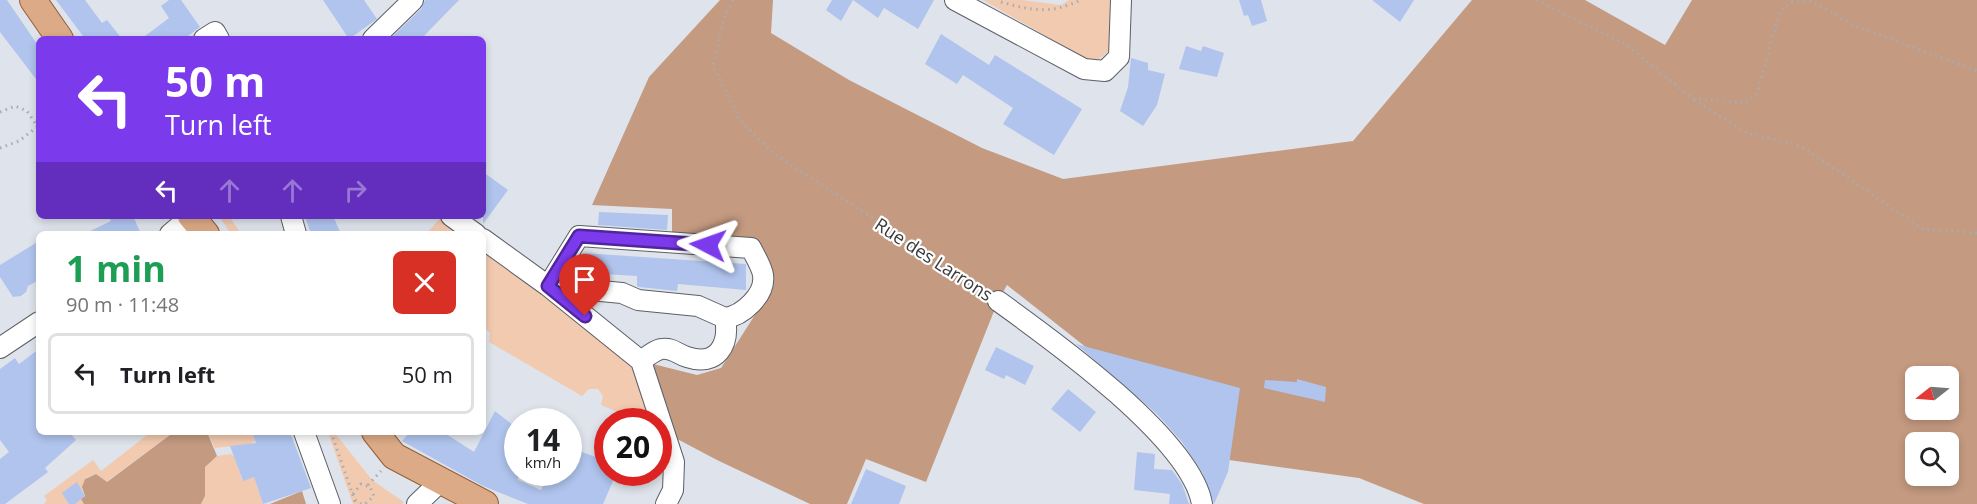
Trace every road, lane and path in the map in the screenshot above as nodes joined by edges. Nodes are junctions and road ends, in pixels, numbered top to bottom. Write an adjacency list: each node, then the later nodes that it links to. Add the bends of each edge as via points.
1 (33, 0): 9 (main road)
2 (413, 0): 10 (street)
3 (734, 0): 26 (path, Rue des Larrons, via 725,15 713,66 740,120 773,153)
4 (955, 0): 7 (street, via 1084,69 1106,71 1119,57)
5 (994, 0): 6 (path, via 1030,10 1062,9)
6 (1081, 0)
7 (1121, 0)
8 (1537, 0): 12 (path, via 1624,43)
9 (58, 36)
10 (376, 36)
11 (1977, 71): 12 (path, via 1853,25 1811,1 1791,2 1780,11 1757,93 1747,103)
12 (1693, 99): 23 (path, via 1747,133 1801,146 1923,229)
13 (0, 112): 14 (path, via 15,106 27,111)
14 (36, 123)
15 (36, 128): 16 (path, via 20,141)
16 (0, 148)
17 (188, 219): 20 (street)
18 (194, 219): 21 (main road)
19 (455, 219): 22 (street)
20 (174, 231)
21 (204, 231)
22 (472, 231)
23 (1977, 233)
24 (486, 241): 25 (street)
25 (548, 286): 27 (street, via 622,292 638,300 698,306); 27 (street, via 579,236 751,248 763,276 759,295 736,317); 30 (street)
26 (998, 301): 44 (street, Rue des Larrons, via 1057,343 1166,442 1191,476)
27 (725, 318): 30 (street, via 728,334 718,353 695,359 674,349 662,349)
28 (36, 324): 29 (street)
29 (0, 348)
30 (641, 361): 43 (street, via 674,462 674,490)
31 (305, 435): 38 (street)
32 (332, 435): 37 (path)
33 (377, 435): 35 (main road, via 394,456)
34 (372, 480): 36 (path)
35 (440, 482): 41 (street); 42 (main road)
36 (368, 484): 37 (path, via 357,486); 40 (path, via 374,496)
37 (353, 497): 39 (path); 40 (path)
38 (330, 504)
39 (356, 504)
40 (363, 504)
41 (417, 504)
42 (485, 504)
43 (666, 504)
44 (1202, 504)

